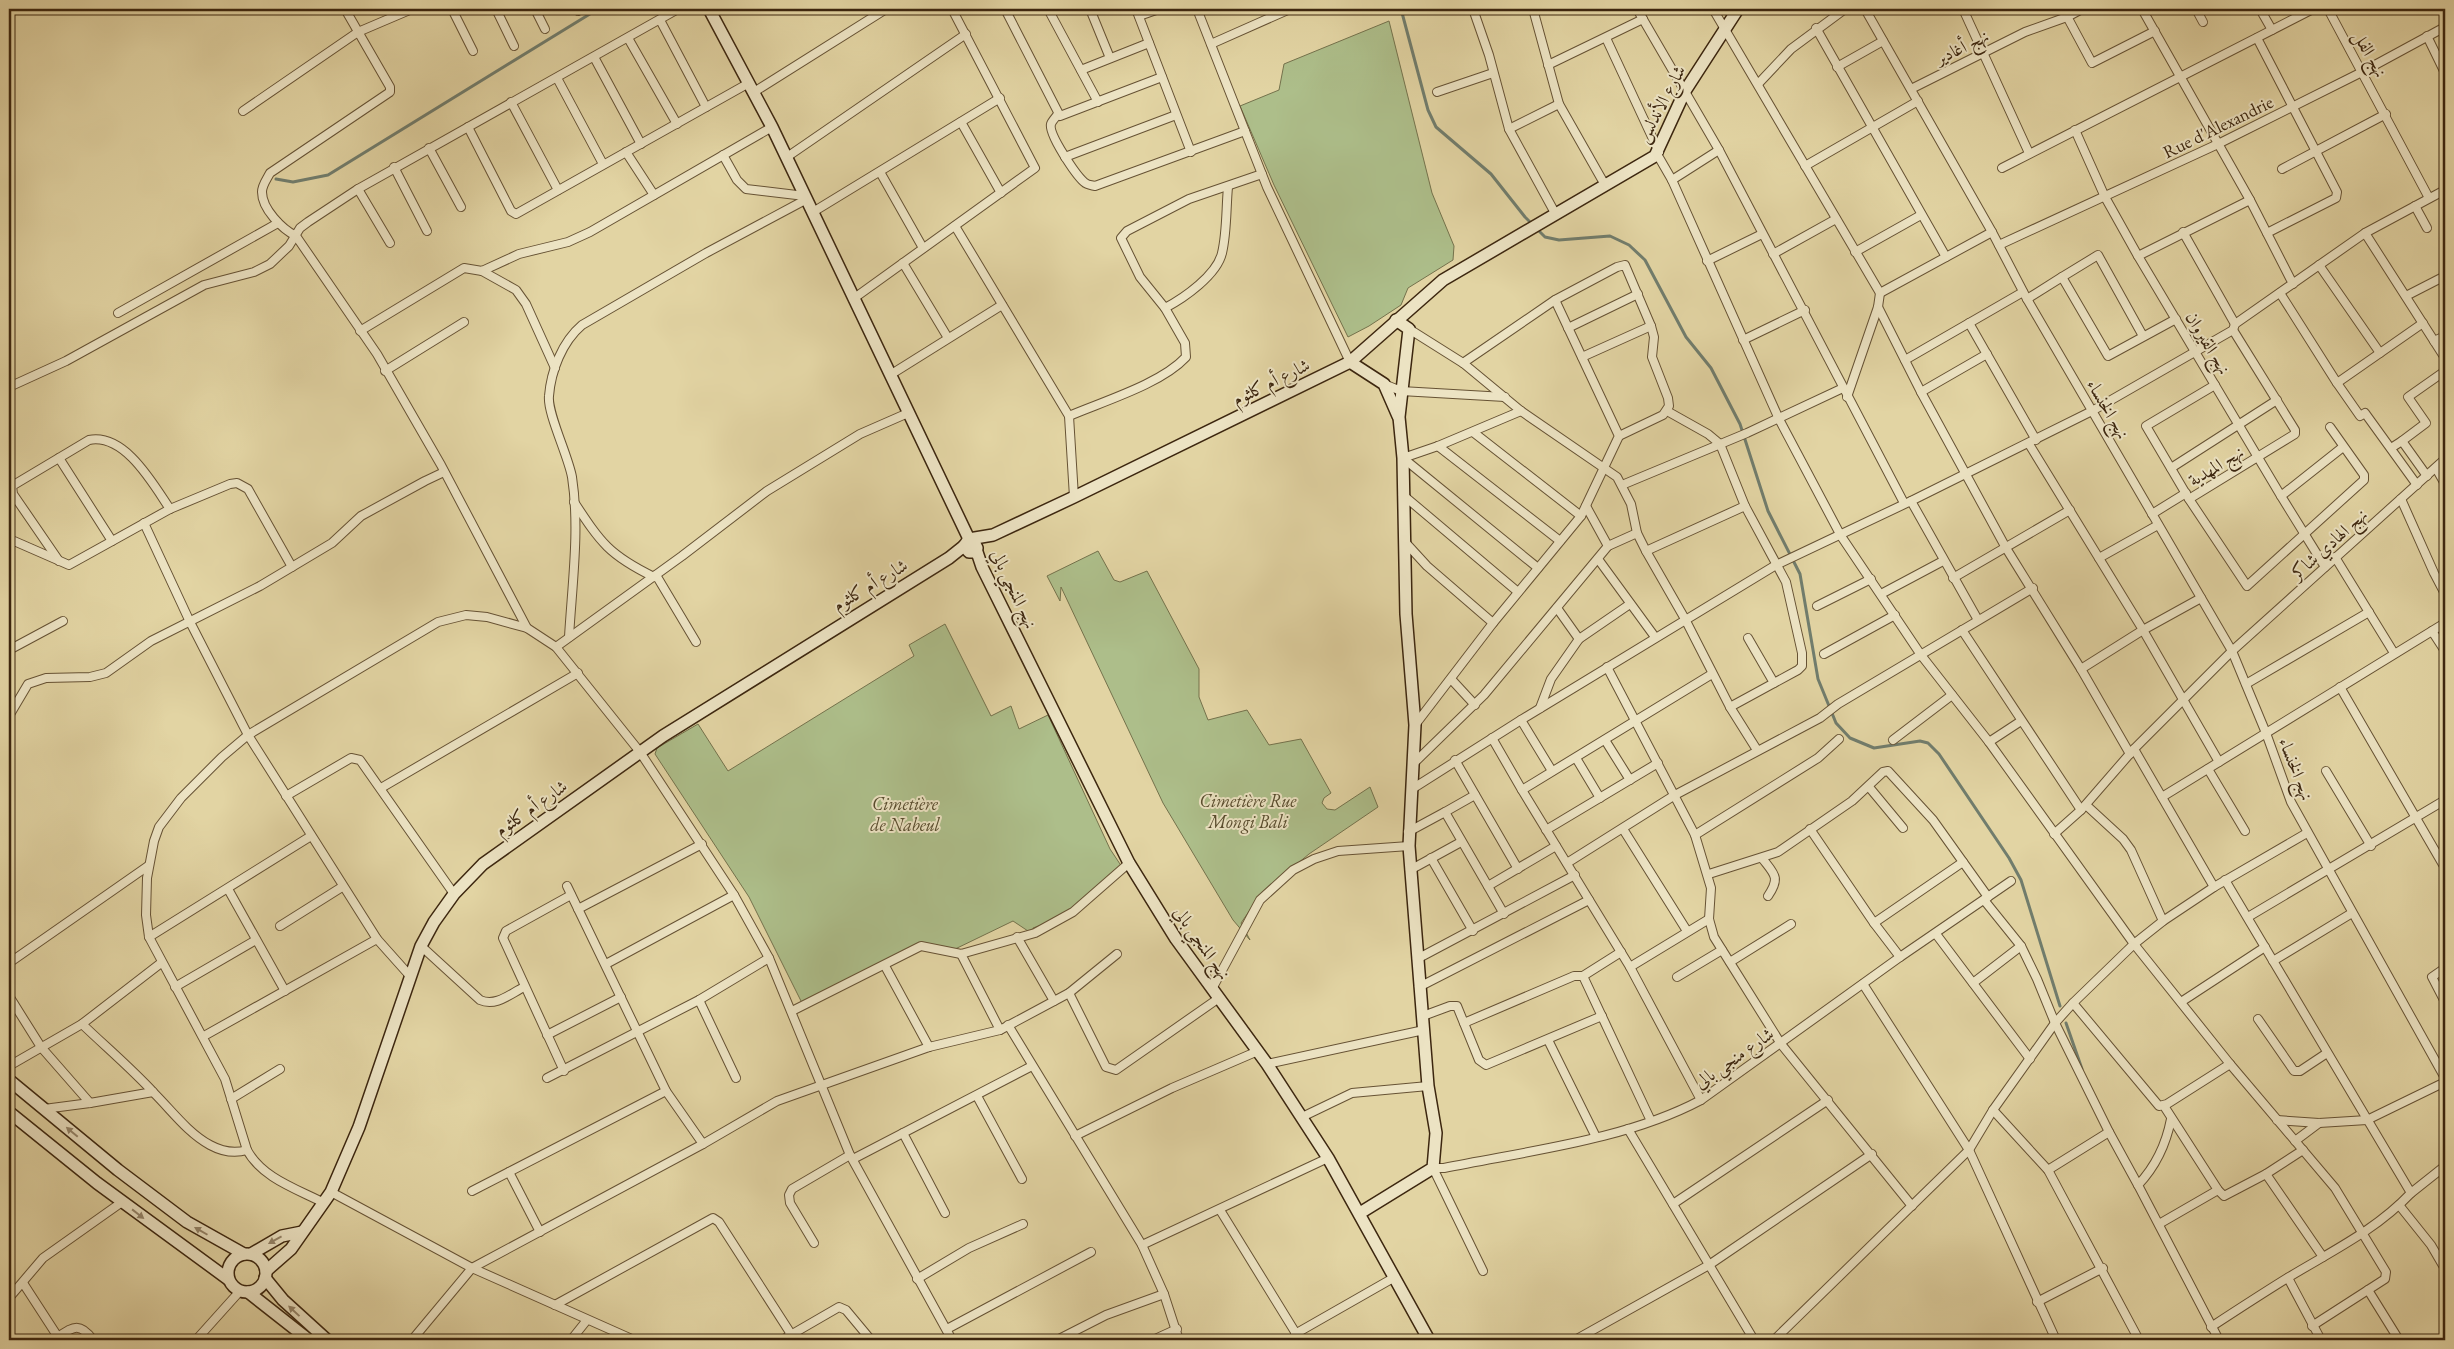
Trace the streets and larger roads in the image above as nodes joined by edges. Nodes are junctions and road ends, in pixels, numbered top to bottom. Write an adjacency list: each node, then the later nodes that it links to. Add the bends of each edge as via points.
1 (345, 9): 41 (street)
2 (412, 9): 41 (street)
3 (452, 9): 51 (street)
4 (496, 9): 50 (street)
5 (535, 9): 37 (street)
6 (678, 9): 33 (street)
7 (709, 9): 65 (street, نهج المنجي بالي)
8 (886, 9): 65 (street)
9 (952, 9): 42 (street)
10 (1005, 9): 77 (street)
11 (1048, 9): 57 (street)
12 (1090, 9): 54 (street)
13 (1159, 9): 30 (street)
14 (1197, 9): 49 (street)
15 (1290, 9): 49 (street)
16 (1473, 9): 59 (street)
17 (1533, 9): 55 (street)
18 (1713, 9): 38 (street)
19 (1738, 9): 38 (street, شارع الأندلس)
20 (1845, 9): 36 (street)
21 (1865, 9): 47 (street, نهج الخنساء)
22 (1963, 9): 52 (street)
23 (2063, 9): 32 (street)
24 (2082, 9): 32 (street, نهج أغادير)
25 (2142, 9): 40 (street)
26 (2196, 9): 34 (street)
27 (2260, 9): 39 (street)
28 (2313, 9): 39 (street)
29 (2328, 9): 58 (street, نهج الفل)
30 (1137, 12): 48 (street)
31 (1641, 12): 45 (street); 67 (street)
32 (2067, 17): 40 (street, via 2092,63); 52 (street, نهج أغادير, via 2025,32)
33 (660, 20): 44 (street); 74 (street)
34 (2204, 22)
35 (2445, 27): 43 (street, Rue d'Alexandrie)
36 (1816, 28): 56 (street); 64 (street)
37 (545, 29)
38 (1726, 30): 64 (street); 67 (street, شارع الأندلس)
39 (2272, 30): 46 (street)
40 (2155, 31): 63 (street)
41 (358, 32): 76 (street); 126 (street, via 390,86 390,92 270,173 262,194)
42 (966, 34): 69 (street); 99 (street)
43 (2427, 36): 58 (street, Rue d'Alexandrie); 60 (street)
44 (628, 38): 53 (street); 81 (street)
45 (1606, 38): 55 (street); 95 (street)
46 (2257, 38): 63 (street); 75 (street)
47 (1883, 41): 56 (street); 66 (street, نهج الخنساء)
48 (1149, 43): 54 (street); 61 (street)
49 (1211, 44): 87 (street)
50 (514, 46)
51 (473, 51)
52 (1984, 53): 66 (street, نهج أغادير); 96 (street)
53 (594, 57): 62 (street); 88 (street)
54 (1110, 58): 57 (street)
55 (1548, 65): 73 (street)
56 (1837, 67): 84 (street)
57 (1081, 70): 72 (street)
58 (2362, 72): 75 (street, Rue d'Alexandrie); 78 (street, نهج الفل)
59 (1493, 73): 68 (street); 85 (street)
60 (2445, 73)
61 (1162, 77): 72 (street); 79 (street)
62 (557, 78): 71 (street); 100 (street)
63 (2181, 78): 86 (street); 89 (street)
64 (1758, 84): 101 (street)
65 (752, 88): 74 (street); 82 (street, نهج المنجي بالي)
66 (1911, 89): 70 (street, نهج الخنساء)
67 (1685, 91): 91 (street); 95 (street, شارع الأندلس)
68 (1437, 92)
69 (1000, 98): 80 (street); 113 (street, via 1036,166)
70 (1918, 101): 84 (street); 130 (street, نهج الخنساء)
71 (511, 102): 83 (street); 111 (street)
72 (1098, 102): 77 (street, via 1064,116)
73 (1559, 104): 85 (street); 108 (street)
74 (706, 107): 81 (street)
75 (2293, 107): 89 (street, Rue d'Alexandrie); 92 (street)
76 (243, 111)
77 (1058, 114): 98 (street, via 1051,130)
78 (2386, 114): 92 (street); 117 (street, نهج الفل)
79 (1176, 115): 94 (street); 98 (street)
80 (961, 122): 105 (street); 113 (street)
81 (677, 124): 88 (street)
82 (772, 126): 97 (street); 99 (street, نهج المنجي بالي)
83 (468, 127): 90 (street); 111 (street, via 513,213 519,213)
84 (1872, 127): 101 (street); 123 (street)
85 (1509, 129): 122 (street)
86 (2075, 130): 96 (street); 115 (street, نهج القيروان)
87 (1245, 131): 94 (street); 106 (street)
88 (641, 144): 93 (street)
89 (2218, 144): 115 (street, Rue d'Alexandrie); 118 (street)
90 (430, 148): 102 (street); 120 (street)
91 (1719, 150): 107 (street); 134 (street)
92 (2316, 151): 104 (street); 132 (street, via 2337,195)
93 (626, 152): 100 (street); 114 (street)
94 (1190, 152): 98 (street, via 1095,186 1086,184)
95 (1658, 153): 107 (street); 108 (street, شارع الأندلس)
96 (2029, 153): 103 (street)
97 (723, 155): 114 (street); 116 (street, via 746,189)
98 (1065, 157)
99 (786, 158): 116 (street, نهج المنجي بالي)
100 (604, 164): 111 (street)
101 (1805, 166): 124 (street)
102 (394, 167): 110 (street); 129 (street)
103 (2002, 168)
104 (2282, 169)
105 (880, 172): 121 (street); 138 (street)
106 (1262, 174): 109 (street); 183 (street)
107 (1672, 180): 143 (street)
108 (1605, 185): 122 (street, شارع الأندلس)
109 (1228, 187): 159 (street, via 1222,253 1218,264 1188,296); 159 (street, via 1174,206 1127,231 1121,238 1140,277)
110 (358, 189): 135 (street, via 308,222); 136 (street)
111 (558, 190)
112 (2445, 190): 117 (street)
113 (1001, 193): 127 (street)
114 (654, 195): 146 (street, via 568,242 519,254)
115 (2105, 197): 137 (street, Rue d'Alexandrie); 141 (street, نهج القيروان)
116 (806, 198): 121 (street, نهج المنجي بالي); 185 (street, via 582,325 572,333)
117 (2429, 198): 119 (street)
118 (2250, 200): 131 (street); 132 (street)
119 (2415, 206): 128 (street); 133 (street)
120 (461, 207)
121 (813, 212): 155 (street, نهج المنجي بالي)
122 (1555, 213): 125 (street, شارع الأندلس)
123 (1921, 215): 139 (street); 142 (street)
124 (1836, 219): 139 (street); 140 (street)
125 (1540, 222): 163 (street, شارع أم كلثوم, via 1443,280)
126 (278, 223): 135 (street); 161 (street)
127 (955, 226): 138 (street); 157 (street)
128 (2426, 228)
129 (427, 231)
130 (1992, 232): 137 (street, نهج الخنساء); 142 (street)
131 (2183, 232): 141 (street); 168 (street)
132 (2267, 233): 149 (street)
133 (2365, 233): 145 (street); 154 (street)
134 (1762, 234): 140 (street); 143 (street)
135 (296, 236): 171 (street); 192 (street, via 270,264 254,272 204,285 66,361)
136 (390, 242)
137 (1999, 245): 153 (street, نهج الخنساء)
138 (923, 248): 144 (street)
139 (1856, 252): 150 (street)
140 (1773, 254): 160 (street)
141 (2138, 256): 162 (street, نهج القيروان)
142 (1946, 257): 150 (street)
143 (1707, 260): 175 (street)
144 (903, 263): 155 (street); 174 (street)
145 (2319, 265): 149 (street); 178 (street)
146 (482, 271): 171 (street, via 464,268); 185 (street, via 516,290 526,304)
147 (2445, 276): 154 (street)
148 (2062, 277): 153 (street); 172 (street, via 2108,356); 172 (street, via 2098,255)
149 (2293, 284): 151 (street)
150 (1880, 293): 158 (street)
151 (2280, 293): 168 (street); 189 (street)
152 (1638, 294): 156 (street, via 1628,268 1622,265); 167 (street); 169 (street)
153 (2025, 295): 165 (street); 201 (street, نهج الخنساء)
154 (2406, 296): 166 (street)
155 (853, 299): 188 (street, نهج المنجي بالي)
156 (1555, 300): 169 (street); 184 (street)
157 (1002, 305): 174 (street); 203 (street)
158 (1878, 307): 182 (street); 197 (street)
159 (1165, 308): 203 (street, via 1185,343 1186,357 1158,378)
160 (1805, 310): 175 (street); 193 (street)
161 (118, 313)
162 (2176, 319): 172 (street); 177 (street, نهج القيروان)
163 (1396, 320): 170 (street); 183 (street, شارع أم كلثوم)
164 (464, 322): 186 (street)
165 (1968, 323): 179 (street); 182 (street)
166 (2423, 323): 176 (street); 178 (street)
167 (1651, 326): 180 (street); 200 (street, via 1654,337 1652,356 1668,398)
168 (2234, 327): 177 (street); 198 (street)
169 (1568, 328): 180 (street)
170 (1409, 329): 184 (street); 194 (street)
171 (360, 331): 186 (street)
172 (2143, 336)
173 (2445, 336): 176 (street)
174 (948, 338): 188 (street)
175 (1743, 340): 205 (street)
176 (2434, 341): 181 (street)
177 (2196, 352): 191 (street, نهج القيروان); 201 (street)
178 (2380, 353): 189 (street)
179 (1987, 354): 195 (street); 211 (street)
180 (1582, 357): 209 (street)
181 (2445, 358)
182 (1905, 360): 195 (street)
183 (1350, 362): 190 (street); 232 (street, شارع أم كلثوم)
184 (1463, 363): 196 (street)
185 (554, 368): 234 (street, via 548,398 565,449)
186 (385, 371): 223 (street)
187 (2445, 372): 210 (street, via 2408,397 2426,423)
188 (890, 375): 202 (street, نهج المنجي بالي)
189 (2337, 383): 215 (street, via 2360,416 2366,413)
190 (1384, 384): 194 (street); 204 (street)
191 (2215, 385): 206 (street, نهج القيروان); 221 (street, via 2146,425)
192 (9, 387)
193 (1843, 388): 197 (street); 205 (street)
194 (1401, 391): 196 (street); 204 (street)
195 (1921, 392): 224 (street)
196 (1504, 397): 199 (street)
197 (1848, 397): 235 (street)
198 (2277, 400): 206 (street); 218 (street, نهج المهدية, via 2295,434)
199 (1521, 411): 208 (street); 220 (street)
200 (1667, 411): 209 (street); 212 (street)
201 (2092, 411): 211 (street); 240 (street, نهج الخنساء)
202 (908, 413): 252 (street, نهج المنجي بالي); 264 (street, via 860,434 767,491)
203 (1069, 416): 232 (street)
204 (1399, 417): 217 (street)
205 (1779, 418): 212 (street); 246 (street)
206 (2239, 423): 218 (street, نهج القيروان); 221 (street)
207 (2330, 428): 214 (street)
208 (1473, 432): 213 (street); 241 (street)
209 (1620, 436): 220 (street)
210 (2402, 441): 215 (street); 225 (street)
211 (2033, 442): 224 (street); 239 (street)
212 (1720, 444): 227 (street); 237 (street)
213 (1438, 446): 217 (street); 249 (street)
214 (2343, 447): 231 (street); 244 (street, via 2364,480)
215 (2391, 448): 228 (street)
216 (59, 458): 238 (street, via 89,440 113,445 136,460); 248 (street); 259 (street, via 12,486 14,494)
217 (1403, 458): 229 (street); 263 (street)
218 (2258, 458): 230 (street, نهج المهدية); 231 (street, نهج القيروان)
219 (2445, 459): 222 (street, نهج الهادي شاكر)
220 (1604, 468): 227 (street); 236 (street)
221 (2171, 468): 230 (street)
222 (2436, 468): 225 (street, نهج الهادي شاكر); 226 (street)
223 (444, 472): 261 (street, via 361,516 332,543); 283 (street)
224 (1966, 474): 235 (street); 253 (street)
225 (2426, 476): 228 (street, نهج الهادي شاكر)
226 (2445, 484)
227 (1622, 485): 245 (street, via 1631,504)
228 (2417, 485): 233 (street, نهج الهادي شاكر)
229 (1402, 495): 247 (street); 268 (street)
230 (2187, 496): 240 (street, نهج المهدية); 244 (street, via 2246,586)
231 (2281, 496): 244 (street, نهج القيروان)
232 (1074, 498): 252 (street, شارع أم كلثوم)
233 (2401, 499): 255 (street, نهج الهادي شاكر); 270 (street)
234 (574, 502): 264 (street, via 592,530 616,557); 287 (street)
235 (1908, 502): 246 (street); 258 (street)
236 (1586, 506): 241 (street); 251 (street)
237 (1745, 506): 254 (street); 260 (street)
238 (170, 508): 242 (street); 261 (street, via 230,484 243,486 248,489)
239 (2070, 510): 253 (street); 256 (street)
240 (2152, 514): 243 (street, نهج الخنساء)
241 (1581, 516): 249 (street)
242 (144, 523): 248 (street); 280 (street)
243 (2158, 525): 256 (street); 271 (street, نهج الخنساء)
244 (2304, 532): 262 (street, نهج القيروان)
245 (1637, 533): 251 (street); 254 (street)
246 (1841, 536): 260 (street); 265 (street)
247 (1403, 540): 281 (street, via 1427,566); 316 (street)
248 (112, 541): 259 (street, via 69,565)
249 (1560, 541): 263 (street)
250 (9, 542): 259 (street, via 14,541)
251 (1608, 546): 257 (street)
252 (971, 547): 326 (street, شارع أم كلثوم, via 838,624); 367 (street, نهج المنجي بالي)
253 (2006, 548): 266 (street); 267 (street)
254 (1646, 551): 277 (street)
255 (2335, 557): 262 (street, نهج الهادي شاكر); 275 (street)
256 (2099, 558): 285 (street)
257 (1598, 559): 272 (street); 274 (street)
258 (1943, 561): 266 (street); 269 (street)
259 (59, 562)
260 (1779, 563): 277 (street); 304 (street, via 1790,598 1802,661 1798,670)
261 (292, 567): 280 (street)
262 (2325, 567): 294 (street, نهج الهادي شاكر)
263 (1538, 568): 268 (street)
264 (655, 576): 287 (street); 291 (street)
265 (1871, 578): 269 (street); 273 (street)
266 (1953, 578): 278 (street)
267 (2033, 588): 278 (street); 300 (street)
268 (1518, 592): 281 (street)
269 (1881, 594): 276 (street)
270 (2445, 594)
271 (2202, 598): 285 (street); 294 (street, نهج الخنساء)
272 (1630, 604): 288 (street); 290 (street)
273 (1817, 606)
274 (1556, 608): 290 (street); 309 (street)
275 (2369, 612): 296 (street); 305 (street)
276 (1895, 615): 297 (street); 298 (street)
277 (1685, 619): 288 (street); 302 (street)
278 (1978, 620): 284 (street)
279 (63, 621): 293 (street)
280 (190, 622): 312 (street, via 151,641 100,676 36,680 28,684); 318 (street)
281 (1493, 623): 303 (street)
282 (2445, 623): 286 (street)
283 (527, 628): 292 (street); 318 (street, via 487,617 466,615 448,618)
284 (1962, 630): 298 (street); 315 (street)
285 (2143, 630): 300 (street); 308 (street)
286 (2432, 631): 295 (street); 296 (street)
287 (569, 637): 292 (street)
288 (1655, 637): 299 (street)
289 (1748, 638): 304 (street)
290 (1579, 639): 311 (street, via 1551,679)
291 (696, 642)
292 (556, 646): 301 (street)
293 (9, 650)
294 (2232, 650): 305 (street, نهج الخنساء); 308 (street, نهج الهادي شاكر)
295 (2445, 651)
296 (2394, 653): 306 (street)
297 (1824, 654)
298 (1921, 655): 307 (street); 324 (street, via 1823,716)
299 (1607, 667): 311 (street); 314 (street)
300 (2081, 669): 325 (street)
301 (578, 673): 326 (street); 336 (street)
302 (1712, 674): 310 (street); 314 (street)
303 (1451, 679): 309 (street); 316 (street)
304 (1774, 683): 310 (street)
305 (2246, 684): 317 (street, نهج الخنساء)
306 (2340, 687): 317 (street); 348 (street)
307 (1952, 695): 322 (street); 323 (street)
308 (2183, 701): 325 (street, نهج الهادي شاكر); 330 (street)
309 (1475, 705): 331 (street)
310 (1730, 707): 324 (street)
311 (1540, 709): 313 (street)
312 (9, 716)
313 (1521, 720): 319 (street); 333 (street)
314 (1636, 721): 321 (street); 329 (street)
315 (2021, 721): 323 (street); 346 (street)
316 (1415, 725): 331 (street)
317 (2266, 733): 330 (street); 355 (street, نهج الخنساء, via 2291,802)
318 (248, 735): 342 (street); 369 (street, via 214,764 166,816 154,841)
319 (1492, 738): 328 (street); 339 (street)
320 (1839, 739): 357 (street, via 1818,758)
321 (1605, 740): 327 (street); 335 (street)
322 (1893, 740)
323 (1989, 742): 356 (street)
324 (1757, 750): 341 (street)
325 (2132, 751): 343 (street); 346 (street, نهج الهادي شاكر)
326 (640, 752): 360 (street); 383 (street, شارع أم كلثوم, via 483,864)
327 (1576, 758): 333 (street); 344 (street)
328 (1455, 760): 338 (street); 340 (street)
329 (1658, 762): 335 (street); 341 (street)
330 (2219, 762): 332 (street)
331 (1414, 763): 338 (street)
332 (2208, 769): 343 (street); 353 (street)
333 (1552, 771): 339 (street)
334 (2326, 771): 363 (street)
335 (1630, 780): 344 (street)
336 (381, 788): 342 (street, via 355,757); 383 (street)
337 (1869, 788): 349 (street); 351 (street); 366 (street, via 1883,772 1888,771 1933,820)
338 (1412, 790): 354 (street)
339 (1522, 790): 352 (street)
340 (1475, 795): 347 (street); 371 (street)
341 (1675, 795): 350 (street); 357 (street)
342 (286, 796): 358 (street)
343 (2162, 797): 381 (street)
344 (1600, 798): 352 (street)
345 (2445, 800): 348 (street)
346 (2084, 807): 356 (street, نهج الهادي شاكر); 394 (street, via 2123,840 2130,850)
347 (1445, 812): 354 (street); 359 (street)
348 (2416, 817): 363 (street); 370 (street)
349 (1903, 828)
350 (1623, 829): 368 (street); 399 (street)
351 (1810, 829): 365 (street, via 1778,852); 395 (street)
352 (1546, 830): 362 (street)
353 (2245, 831)
354 (1408, 832): 361 (street)
355 (2307, 833): 373 (street, نهج الخنساء); 376 (street)
356 (2054, 834): 405 (street)
357 (1695, 835): 374 (street)
358 (311, 836): 380 (street); 382 (street)
359 (1461, 842): 364 (street); 379 (street)
360 (702, 844): 385 (street); 389 (street)
361 (1409, 846): 372 (street); 434 (street, via 1338,851 1293,870 1260,900)
362 (1556, 846): 368 (street); 371 (street)
363 (2370, 846): 373 (street)
364 (1432, 858): 372 (street); 398 (street)
365 (1762, 858): 374 (street); 386 (street, via 1776,878 1776,885)
366 (1963, 862): 387 (street); 395 (street)
367 (1129, 863): 402 (street, via 1073,912 1035,933); 434 (street, نهج المنجي بالي, via 1176,939)
368 (1567, 863): 375 (street)
369 (148, 866): 401 (street, via 146,907); 418 (street)
370 (2445, 868)
371 (1518, 869): 379 (street)
372 (1410, 870): 415 (street)
373 (2329, 870): 390 (street, نهج الخنساء); 392 (street)
374 (1709, 874): 393 (street)
375 (1575, 875): 388 (street); 391 (street)
376 (2225, 880): 381 (street); 392 (street)
377 (2011, 881): 387 (street, شارع منجي بالي)
378 (567, 886): 384 (street)
379 (1488, 886): 391 (street)
380 (342, 887): 397 (street); 403 (street)
381 (2214, 887): 394 (street)
382 (228, 889): 401 (street); 404 (street)
383 (454, 894): 406 (street, شارع أم كلثوم)
384 (571, 895): 389 (street); 429 (street, via 503,935)
385 (734, 895): 414 (street); 420 (street)
386 (1768, 896)
387 (1986, 899): 400 (street, شارع منجي بالي); 407 (street)
388 (1589, 900): 410 (street); 431 (street)
389 (578, 909): 420 (street)
390 (2352, 913): 416 (street); 470 (street, نهج الخنساء)
391 (1504, 914): 398 (street)
392 (2248, 916): 408 (street)
393 (1709, 919): 399 (street); 409 (street)
394 (2163, 921): 405 (street)
395 (1874, 923): 413 (street)
396 (1790, 924): 417 (street)
397 (280, 926)
398 (1473, 931): 415 (street)
399 (1687, 931): 422 (street)
400 (1936, 934): 413 (street, شارع منجي بالي); 427 (street)
401 (149, 937): 419 (street)
402 (1017, 937): 411 (street); 438 (street)
403 (377, 939): 424 (street); 432 (street)
404 (256, 940): 430 (street); 432 (street)
405 (2134, 944): 439 (street); 441 (street)
406 (421, 946): 424 (street, شارع أم كلثوم); 429 (street, via 487,1003 495,1003)
407 (2020, 946): 427 (street); 447 (street)
408 (2265, 947): 416 (street); 439 (street)
409 (1722, 950): 417 (street); 426 (street)
410 (1621, 952): 422 (street); 425 (street)
411 (961, 954): 421 (street, via 921,946); 450 (street)
412 (1117, 954): 433 (street)
413 (1900, 957): 428 (street, شارع منجي بالي)
414 (769, 958): 437 (street); 442 (street)
415 (1417, 958): 431 (street)
416 (2273, 961): 460 (street)
417 (1730, 962): 456 (street)
418 (9, 963)
419 (161, 963): 430 (street); 448 (street)
420 (606, 964): 436 (street)
421 (885, 966): 442 (street); 458 (street)
422 (1630, 967): 479 (street)
423 (2445, 968): 440 (street, via 2432,977)
424 (410, 976): 514 (street, شارع أم كلثوم, via 359,1127)
425 (1583, 976): 444 (street); 446 (street, via 1574,976)
426 (1677, 977)
427 (1973, 983): 461 (street)
428 (1863, 984): 456 (street, شارع منجي بالي); 500 (street)
429 (524, 986): 453 (street)
430 (175, 987): 454 (street)
431 (1419, 987): 443 (street)
432 (285, 991): 454 (street)
433 (1069, 993): 434 (street, via 1106,1067 1111,1070 1116,1070); 438 (street)
434 (1216, 993): 459 (street, نهج المنجي بالي)
435 (9, 996): 457 (street)
436 (622, 998): 452 (street); 453 (street)
437 (699, 1000): 452 (street); 469 (street)
438 (1054, 1001): 449 (street)
439 (2181, 1002): 463 (street)
440 (2445, 1002)
441 (2073, 1003): 447 (street); 482 (street, via 2156,1104)
442 (792, 1011): 473 (street)
443 (1423, 1016): 446 (street, via 1454,1005 1459,1008); 451 (street)
444 (1602, 1016): 455 (street); 490 (street)
445 (2258, 1019): 460 (street, via 2294,1071 2300,1071)
446 (1464, 1023): 455 (street, via 1479,1060 1486,1065)
447 (2055, 1023): 461 (street); 493 (street)
448 (82, 1024): 457 (street); 476 (street)
449 (1008, 1025): 450 (street); 465 (street)
450 (1000, 1030): 458 (street)
451 (1424, 1030): 462 (street); 474 (street)
452 (637, 1033): 467 (street); 475 (street)
453 (547, 1035): 467 (street)
454 (204, 1036): 478 (street)
455 (1548, 1040): 496 (street)
456 (1781, 1044): 479 (street, شارع منجي بالي); 480 (street)
457 (41, 1047): 464 (street); 481 (street)
458 (929, 1047): 473 (street)
459 (1258, 1050): 462 (street, نهج المنجي بالي); 495 (street)
460 (2327, 1053): 489 (street)
461 (2030, 1059): 484 (street)
462 (1267, 1064): 486 (street, نهج المنجي بالي)
463 (2230, 1064): 482 (street); 488 (street)
464 (9, 1066)
465 (1032, 1066): 477 (street); 495 (street)
466 (280, 1069): 478 (street)
467 (564, 1071): 468 (street)
468 (548, 1078)
469 (736, 1078)
470 (2445, 1078)
471 (9, 1080): 483 (street)
472 (2445, 1082): 489 (street)
473 (820, 1085): 498 (street, via 777,1101); 503 (street)
474 (1428, 1086): 486 (street, via 1352,1093); 506 (street, via 1436,1133)
475 (666, 1091): 498 (street); 508 (street)
476 (153, 1092): 481 (street); 499 (street, via 180,1121 211,1146 229,1153)
477 (976, 1096): 494 (street); 510 (street)
478 (231, 1099): 499 (street)
479 (1701, 1100): 490 (street, شارع منجي بالي)
480 (1828, 1100): 502 (street); 518 (street)
481 (90, 1104): 483 (street)
482 (2164, 1106): 487 (street)
483 (44, 1109): 532 (street, one-way to 483, via 187,1222)
484 (1993, 1110): 500 (street); 507 (street)
485 (9, 1113): 516 (street)
486 (1302, 1117): 504 (street, نهج المنجي بالي)
487 (2171, 1119): 511 (street, via 2167,1140 2158,1160); 512 (street)
488 (2277, 1120): 491 (street); 497 (street)
489 (2367, 1120): 491 (street); 515 (street)
490 (1651, 1121): 492 (street, شارع منجي بالي)
491 (2319, 1123): 497 (street)
492 (1628, 1129): 496 (street, شارع منجي بالي); 518 (street)
493 (2109, 1132): 507 (street); 511 (street)
494 (903, 1133): 503 (street); 522 (street)
495 (1075, 1136): 530 (street)
496 (1596, 1137): 506 (street, شارع منجي بالي)
497 (2295, 1141): 501 (street)
498 (703, 1144): 527 (street)
499 (247, 1150): 517 (street, via 252,1160 270,1175)
500 (1968, 1150): 520 (street); 550 (street)
501 (2303, 1150): 509 (street); 528 (street, via 2335,1188)
502 (1872, 1154): 520 (street); 535 (street)
503 (852, 1157): 529 (street, via 792,1189 789,1195 790,1203); 544 (street)
504 (1328, 1158): 521 (street); 523 (street, نهج المنجي بالي)
505 (2445, 1166): 515 (street)
506 (1434, 1168): 523 (street); 539 (street)
507 (2048, 1170): 537 (street)
508 (509, 1172): 513 (street); 527 (street)
509 (2266, 1174): 512 (street, via 2224,1196); 534 (street)
510 (1022, 1179)
511 (2138, 1185): 525 (street)
512 (2218, 1190): 525 (street)
513 (472, 1191)
514 (331, 1192): 517 (street, شارع أم كلثوم); 536 (street)
515 (2411, 1193): 519 (street)
516 (122, 1202): 543 (street, one-way to 543); 545 (street, via 43,1258)
517 (324, 1203): 526 (street, شارع أم كلثوم)
518 (1672, 1204): 535 (street)
519 (2399, 1205): 528 (street); 533 (street)
520 (1912, 1206): 576 (street)
521 (1220, 1210): 530 (street); 558 (street)
522 (945, 1213)
523 (1360, 1213): 541 (street, نهج المنجي بالي)
524 (1022, 1224): 544 (street, via 970,1248)
525 (2159, 1224): 554 (street)
526 (302, 1232): 532 (street, one-way to 532, via 282,1236); 540 (street, شارع أم كلثوم, via 291,1249)
527 (540, 1232): 536 (street)
528 (2362, 1235): 534 (street); 546 (street, via 2387,1275)
529 (814, 1243)
530 (1142, 1245): 548 (street)
531 (1090, 1252): 555 (street)
532 (247, 1254): 540 (street, via 263,1263); 543 (street, via 232,1260)
533 (2442, 1255): 538 (street)
534 (2323, 1257): 542 (street)
535 (1709, 1265): 574 (street); 575 (street)
536 (472, 1268): 551 (street); 564 (street)
537 (2103, 1268): 550 (street); 578 (street)
538 (2445, 1269)
539 (1484, 1271)
540 (265, 1274): 547 (street, via 260,1288); 563 (street, one-way to 540, via 283,1300)
541 (1395, 1277): 558 (street); 573 (street, نهج المنجي بالي)
542 (2288, 1278): 553 (street); 554 (street)
543 (228, 1279): 547 (street, via 234,1288)
544 (917, 1279): 555 (street)
545 (23, 1283): 549 (street); 559 (street)
546 (2368, 1290): 553 (street); 581 (street)
547 (244, 1292): 561 (street); 562 (street)
548 (1164, 1294): 556 (street); 570 (street, via 1106,1315)
549 (9, 1298)
550 (2037, 1302): 577 (street)
551 (555, 1305): 552 (street); 557 (street, via 713,1218 719,1222)
552 (587, 1320): 565 (street); 566 (street)
553 (2312, 1326): 580 (street)
554 (2212, 1327): 579 (street)
555 (947, 1329): 569 (street)
556 (1177, 1329): 571 (street); 572 (street)
557 (791, 1334): 567 (street); 568 (street, via 839,1308 846,1310)
558 (1297, 1337)
559 (55, 1339): 560 (street, via 77,1327 87,1331)
560 (93, 1340)
561 (196, 1340)
562 (309, 1340)
563 (327, 1340)
564 (412, 1340)
565 (571, 1340)
566 (634, 1340)
567 (782, 1340)
568 (871, 1340)
569 (952, 1340)
570 (1057, 1340)
571 (1153, 1340)
572 (1179, 1340)
573 (1429, 1340)
574 (1575, 1340)
575 (1754, 1340)
576 (1774, 1340)
577 (2056, 1340)
578 (2139, 1340)
579 (2219, 1340)
580 (2321, 1340)
581 (2399, 1340)

